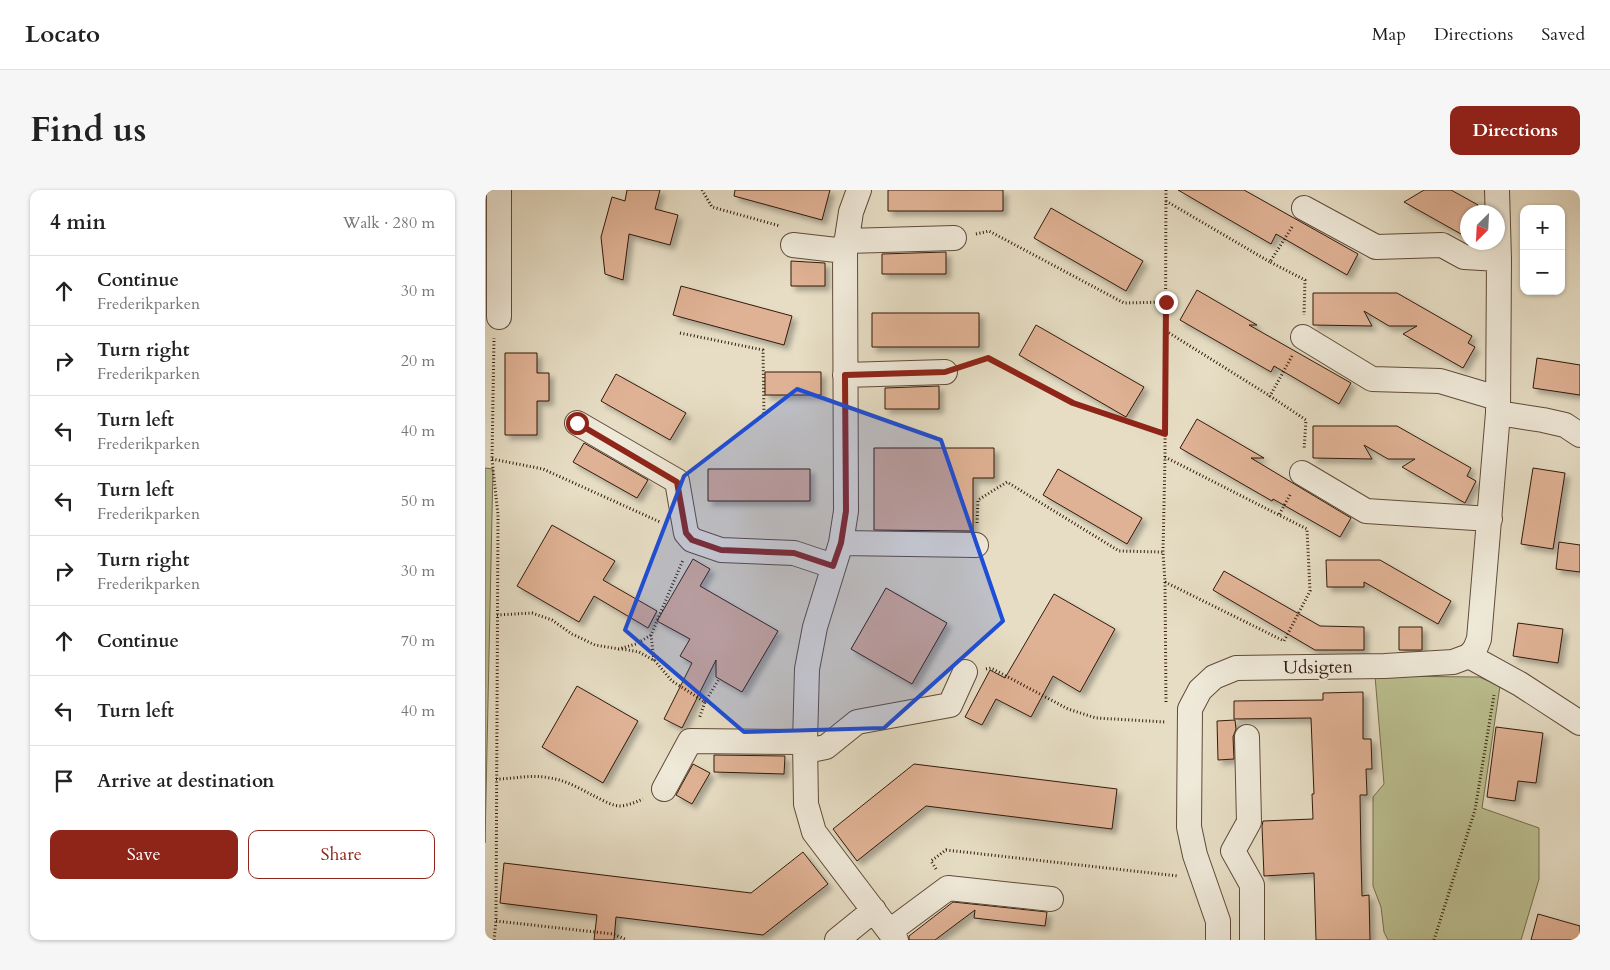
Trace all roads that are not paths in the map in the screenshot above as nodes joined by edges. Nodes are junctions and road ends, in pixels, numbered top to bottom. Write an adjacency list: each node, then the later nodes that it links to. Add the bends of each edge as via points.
1 (499, 190): 9 (street)
2 (859, 190): 7 (street)
3 (1497, 190): 8 (street)
4 (1304, 208): 8 (street, via 1376,248 1442,245 1465,256)
5 (953, 238): 7 (street)
6 (793, 245): 7 (street)
7 (845, 246): 12 (street)
8 (1499, 259): 13 (street)
9 (499, 317)
10 (1303, 337): 13 (street, via 1372,379 1440,381)
11 (945, 372): 12 (street)
12 (845, 375): 18 (street, via 846,511)
13 (1498, 406): 15 (street, via 1565,425); 17 (street)
14 (577, 423): 20 (street, via 677,482 689,537 721,550 794,553)
15 (1580, 435)
16 (1302, 473): 17 (street, via 1366,511)
17 (1490, 519): 21 (street, via 1479,639)
18 (841, 543): 19 (street); 20 (street)
19 (977, 545)
20 (833, 566): 25 (street, via 815,627 807,669)
21 (1469, 656): 23 (street); 28 (street, Udsigten, via 1453,662 1385,666 1236,668 1214,677 1199,690 1190,709)
22 (965, 672): 25 (street, via 949,705 857,722 826,747)
23 (1580, 723)
24 (1247, 736): 27 (street, via 1249,822)
25 (806, 747): 26 (street, via 690,741); 30 (street, via 806,804 814,832)
26 (664, 789)
27 (1233, 851): 28 (street); 34 (street, via 1252,885)
28 (1186, 861): 33 (street, Udsigten, via 1218,921)
29 (1051, 899): 31 (street, via 948,888)
30 (874, 910): 31 (street); 32 (street)
31 (893, 935)
32 (837, 940)
33 (1218, 940)
34 (1252, 940)

